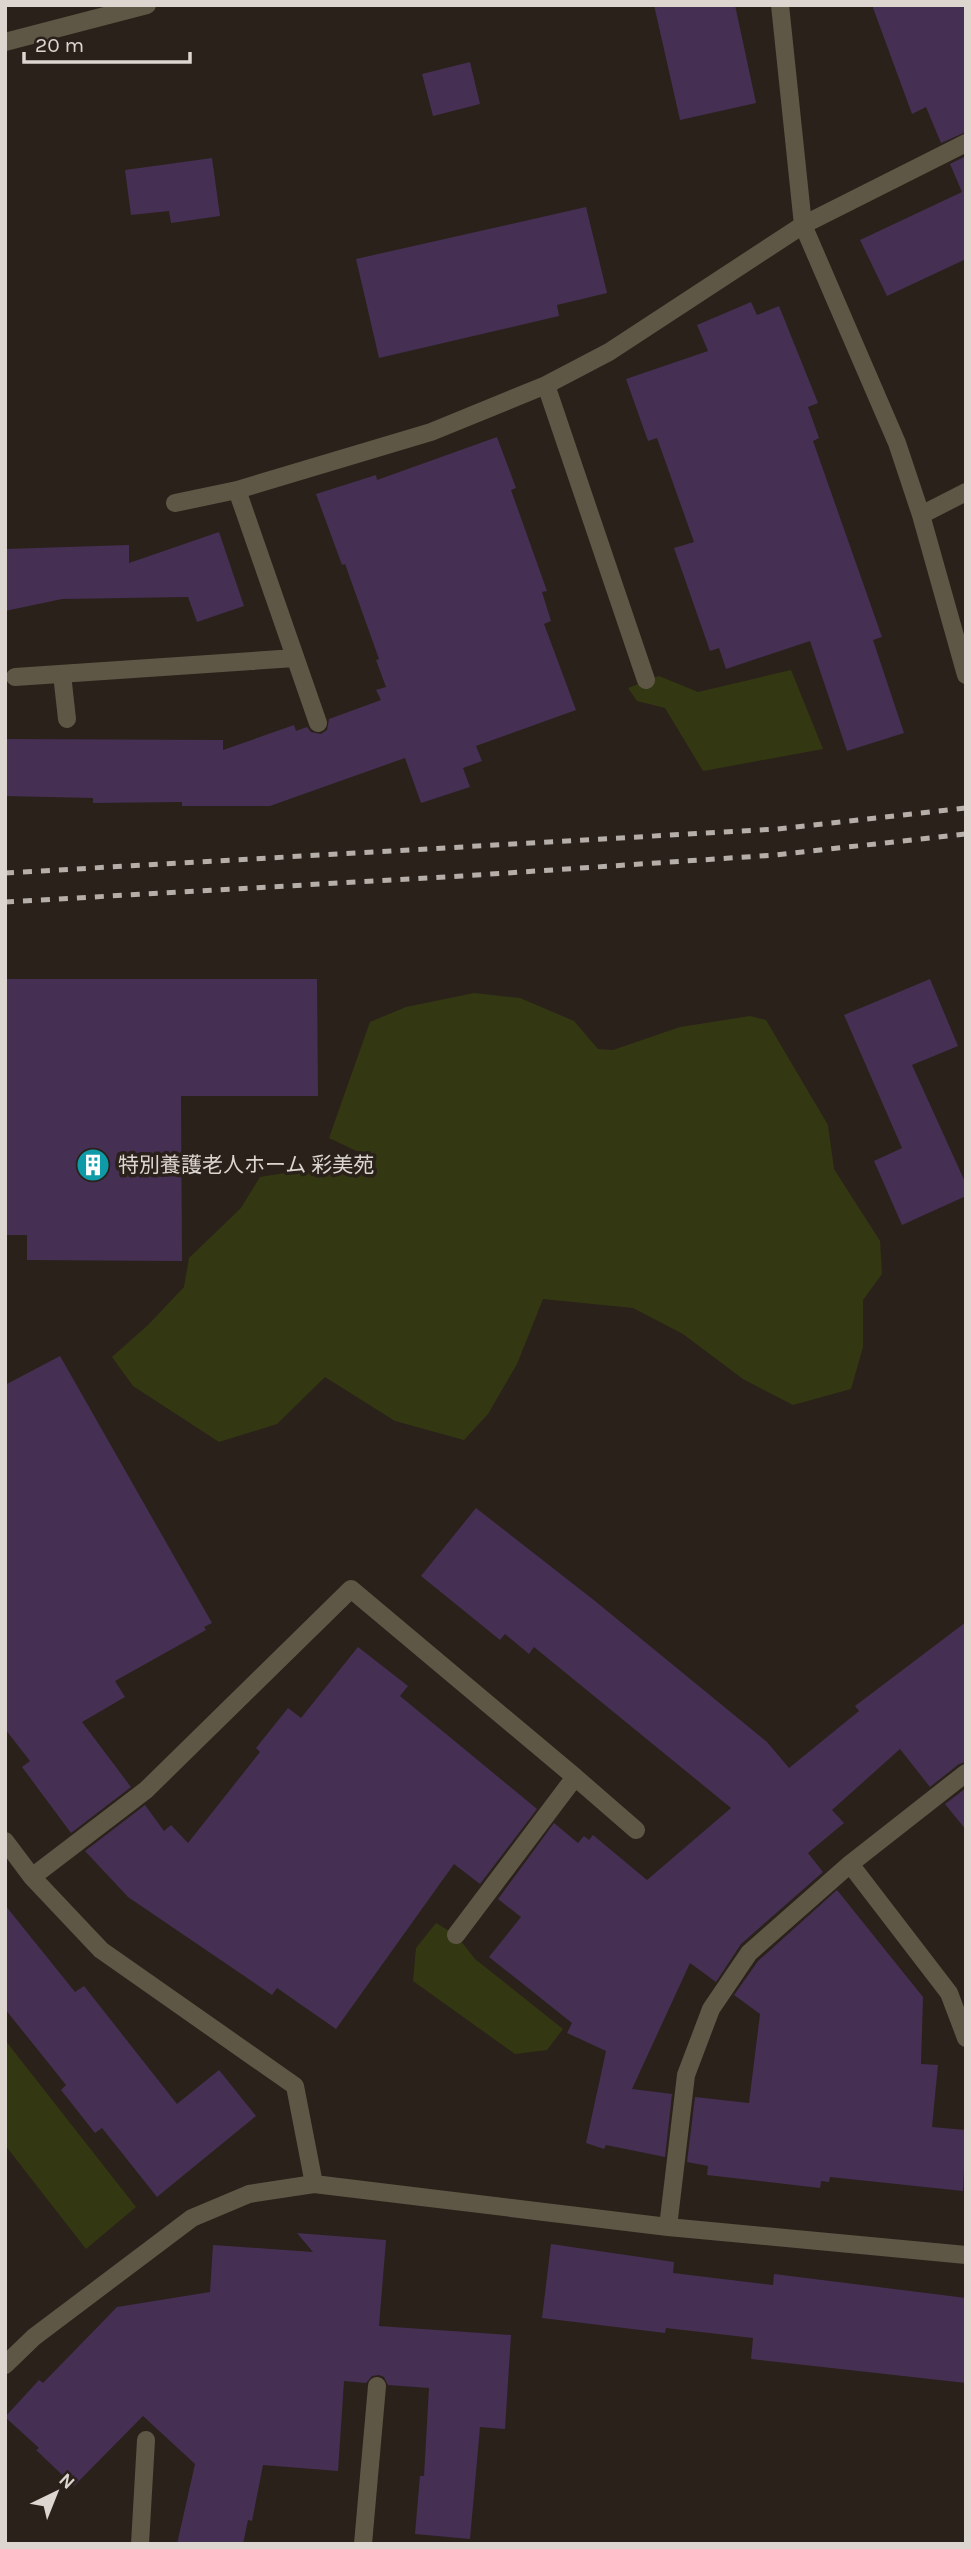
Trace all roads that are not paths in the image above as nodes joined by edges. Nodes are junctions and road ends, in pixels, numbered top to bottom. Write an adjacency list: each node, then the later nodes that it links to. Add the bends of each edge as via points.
1 (147, 5): 3 (street)
2 (780, 5): 5 (street)
3 (5, 42)
4 (966, 143): 5 (street)
5 (803, 225): 6 (street, via 609,352); 10 (street, via 897,443)
6 (546, 384): 7 (street, via 431,432); 15 (street)
7 (237, 490): 9 (street); 11 (street)
8 (966, 492): 10 (street)
9 (175, 503)
10 (921, 515): 13 (street)
11 (295, 658): 12 (street); 17 (street)
12 (62, 674): 14 (street); 16 (street)
13 (966, 675)
14 (15, 677)
15 (646, 680)
16 (67, 719)
17 (318, 723)
18 (966, 1773): 22 (street)
19 (575, 1777): 20 (street); 23 (street, via 351,1589 146,1790); 24 (street)
20 (636, 1830)
21 (5, 1841): 23 (street)
22 (850, 1864): 25 (street, via 949,1993); 27 (street, via 749,1953 711,2008 686,2075)
23 (32, 1877): 26 (street, via 101,1950 295,2085)
24 (456, 1935)
25 (966, 2038)
26 (314, 2184): 27 (street); 29 (street, via 249,2194 192,2218 34,2337)
27 (668, 2227): 28 (street)
28 (966, 2255)
29 (5, 2365)
30 (377, 2386): 33 (street)
31 (146, 2440): 32 (street)
32 (140, 2544)
33 (363, 2544)

